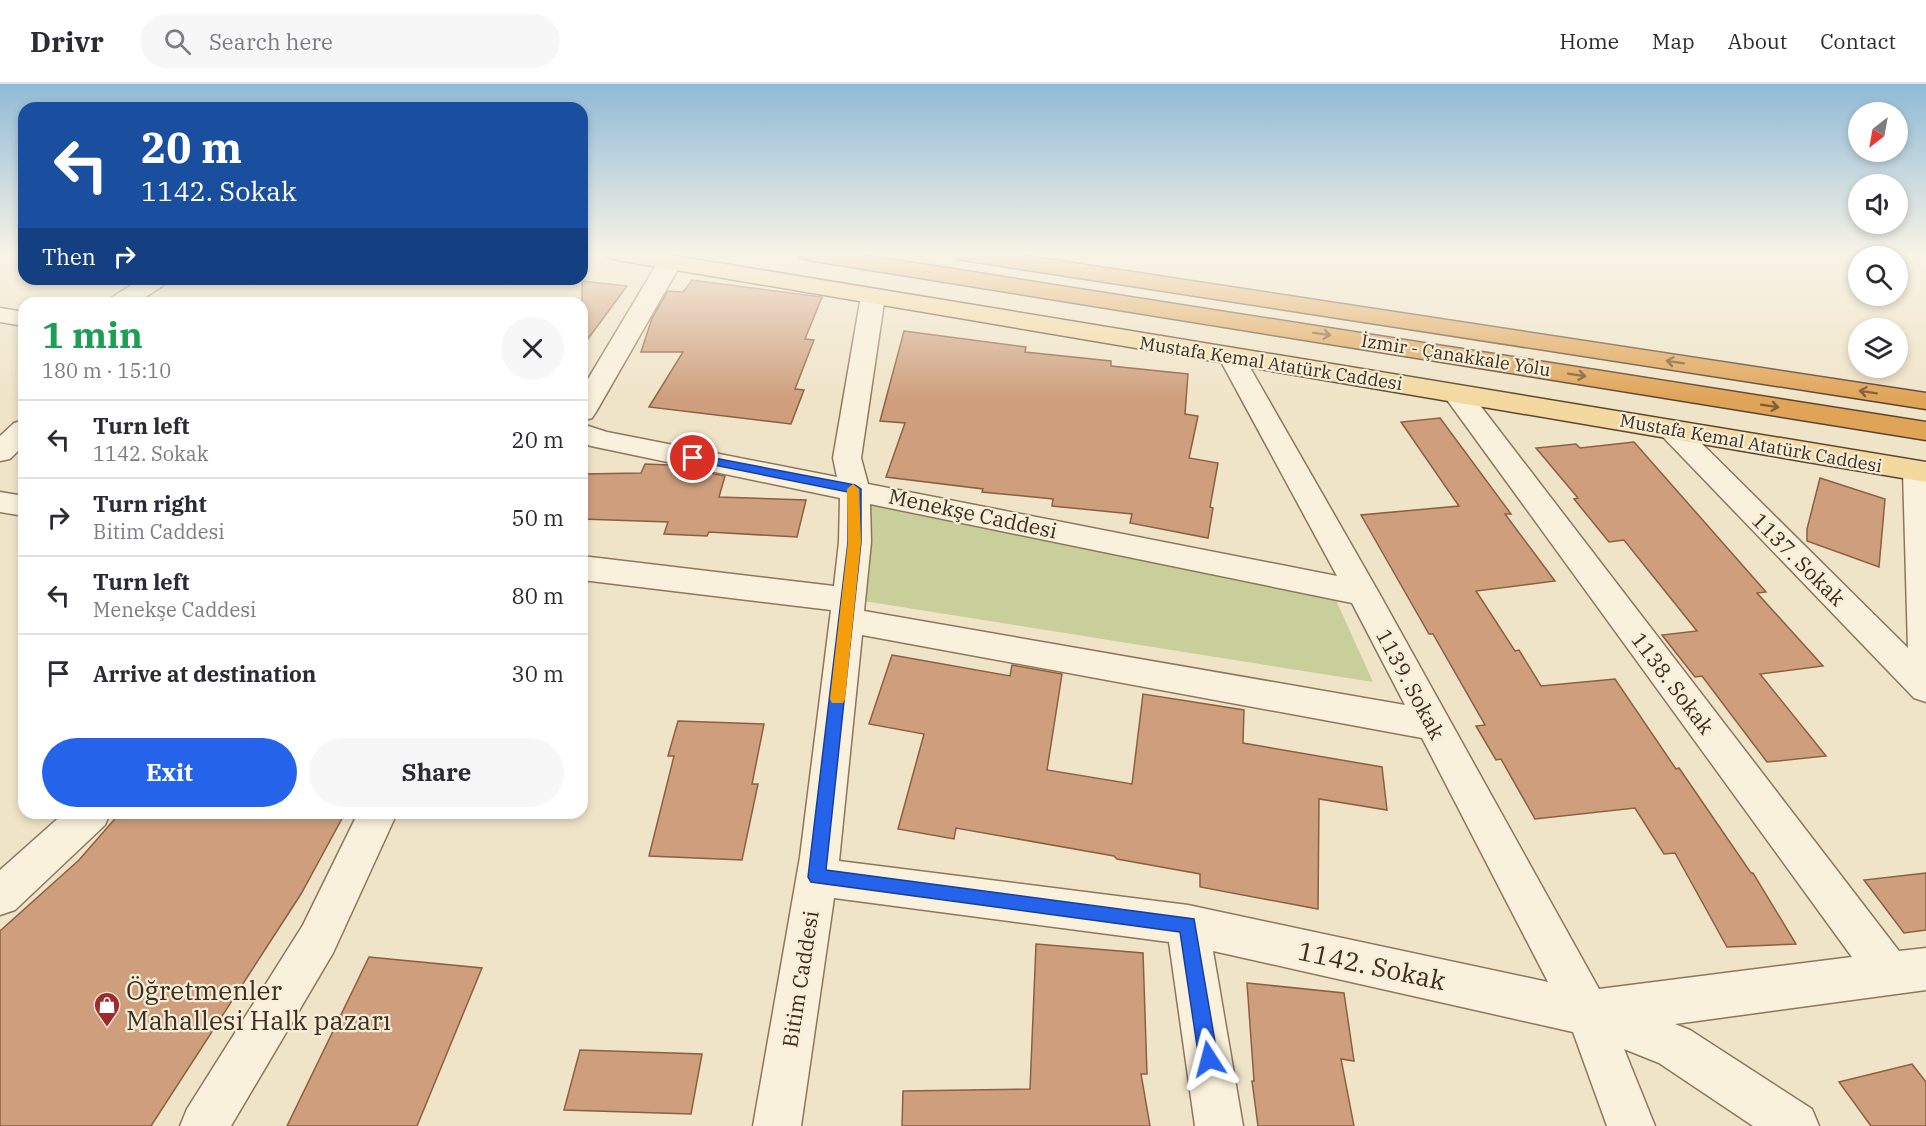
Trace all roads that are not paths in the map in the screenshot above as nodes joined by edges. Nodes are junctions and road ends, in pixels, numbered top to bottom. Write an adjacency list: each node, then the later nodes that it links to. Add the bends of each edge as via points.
1 (647, 302): 11 (street)
2 (872, 302): 18 (street, Bitim Caddesi, via 847,458)
3 (907, 302): 8 (main road, Mustafa Kemal Atatürk Caddesi)
4 (1113, 302): 13 (highway, İzmir - Çanakkale Yolu, one-way to 13)
5 (1282, 302): 10 (highway, İzmir - Çanakkale Yolu, one-way to 5)
6 (0, 315): 7 (street)
7 (18, 318)
8 (1231, 356): 9 (main road, Mustafa Kemal Atatürk Caddesi); 22 (street, 1139. Sokak)
9 (1456, 393): 12 (main road, Mustafa Kemal Atatürk Caddesi); 32 (street, 1138. Sokak)
10 (1926, 400)
11 (588, 402)
12 (1672, 430): 17 (main road, Mustafa Kemal Atatürk Caddesi); 25 (street, 1137. Sokak)
13 (1926, 431)
14 (18, 435): 16 (street)
15 (588, 435): 18 (street, Menekşe Caddesi)
16 (0, 452)
17 (1922, 472): 24 (street)
18 (855, 489): 22 (street, Menekşe Caddesi); 23 (street, Bitim Caddesi, via 855,542)
19 (0, 502): 20 (street)
20 (18, 505)
21 (588, 569): 23 (street)
22 (1363, 593): 26 (street, 1139. Sokak)
23 (847, 610): 26 (street); 29 (street, Bitim Caddesi)
24 (1926, 658)
25 (1926, 688)
26 (1433, 724): 33 (street, 1139. Sokak)
27 (84, 819): 30 (street)
28 (375, 819): 34 (street, via 318,939)
29 (817, 877): 31 (street, 1142. Sokak); 35 (street, Bitim Caddesi)
30 (0, 896)
31 (1188, 925): 33 (street, 1142. Sokak); 36 (street)
32 (1908, 971): 33 (street, 1142. Sokak)
33 (1588, 1013): 37 (street, 1139. Sokak); 38 (street, via 1674,1046)
34 (204, 1126)
35 (777, 1126)
36 (1219, 1126)
37 (1631, 1126)
38 (1795, 1126)

